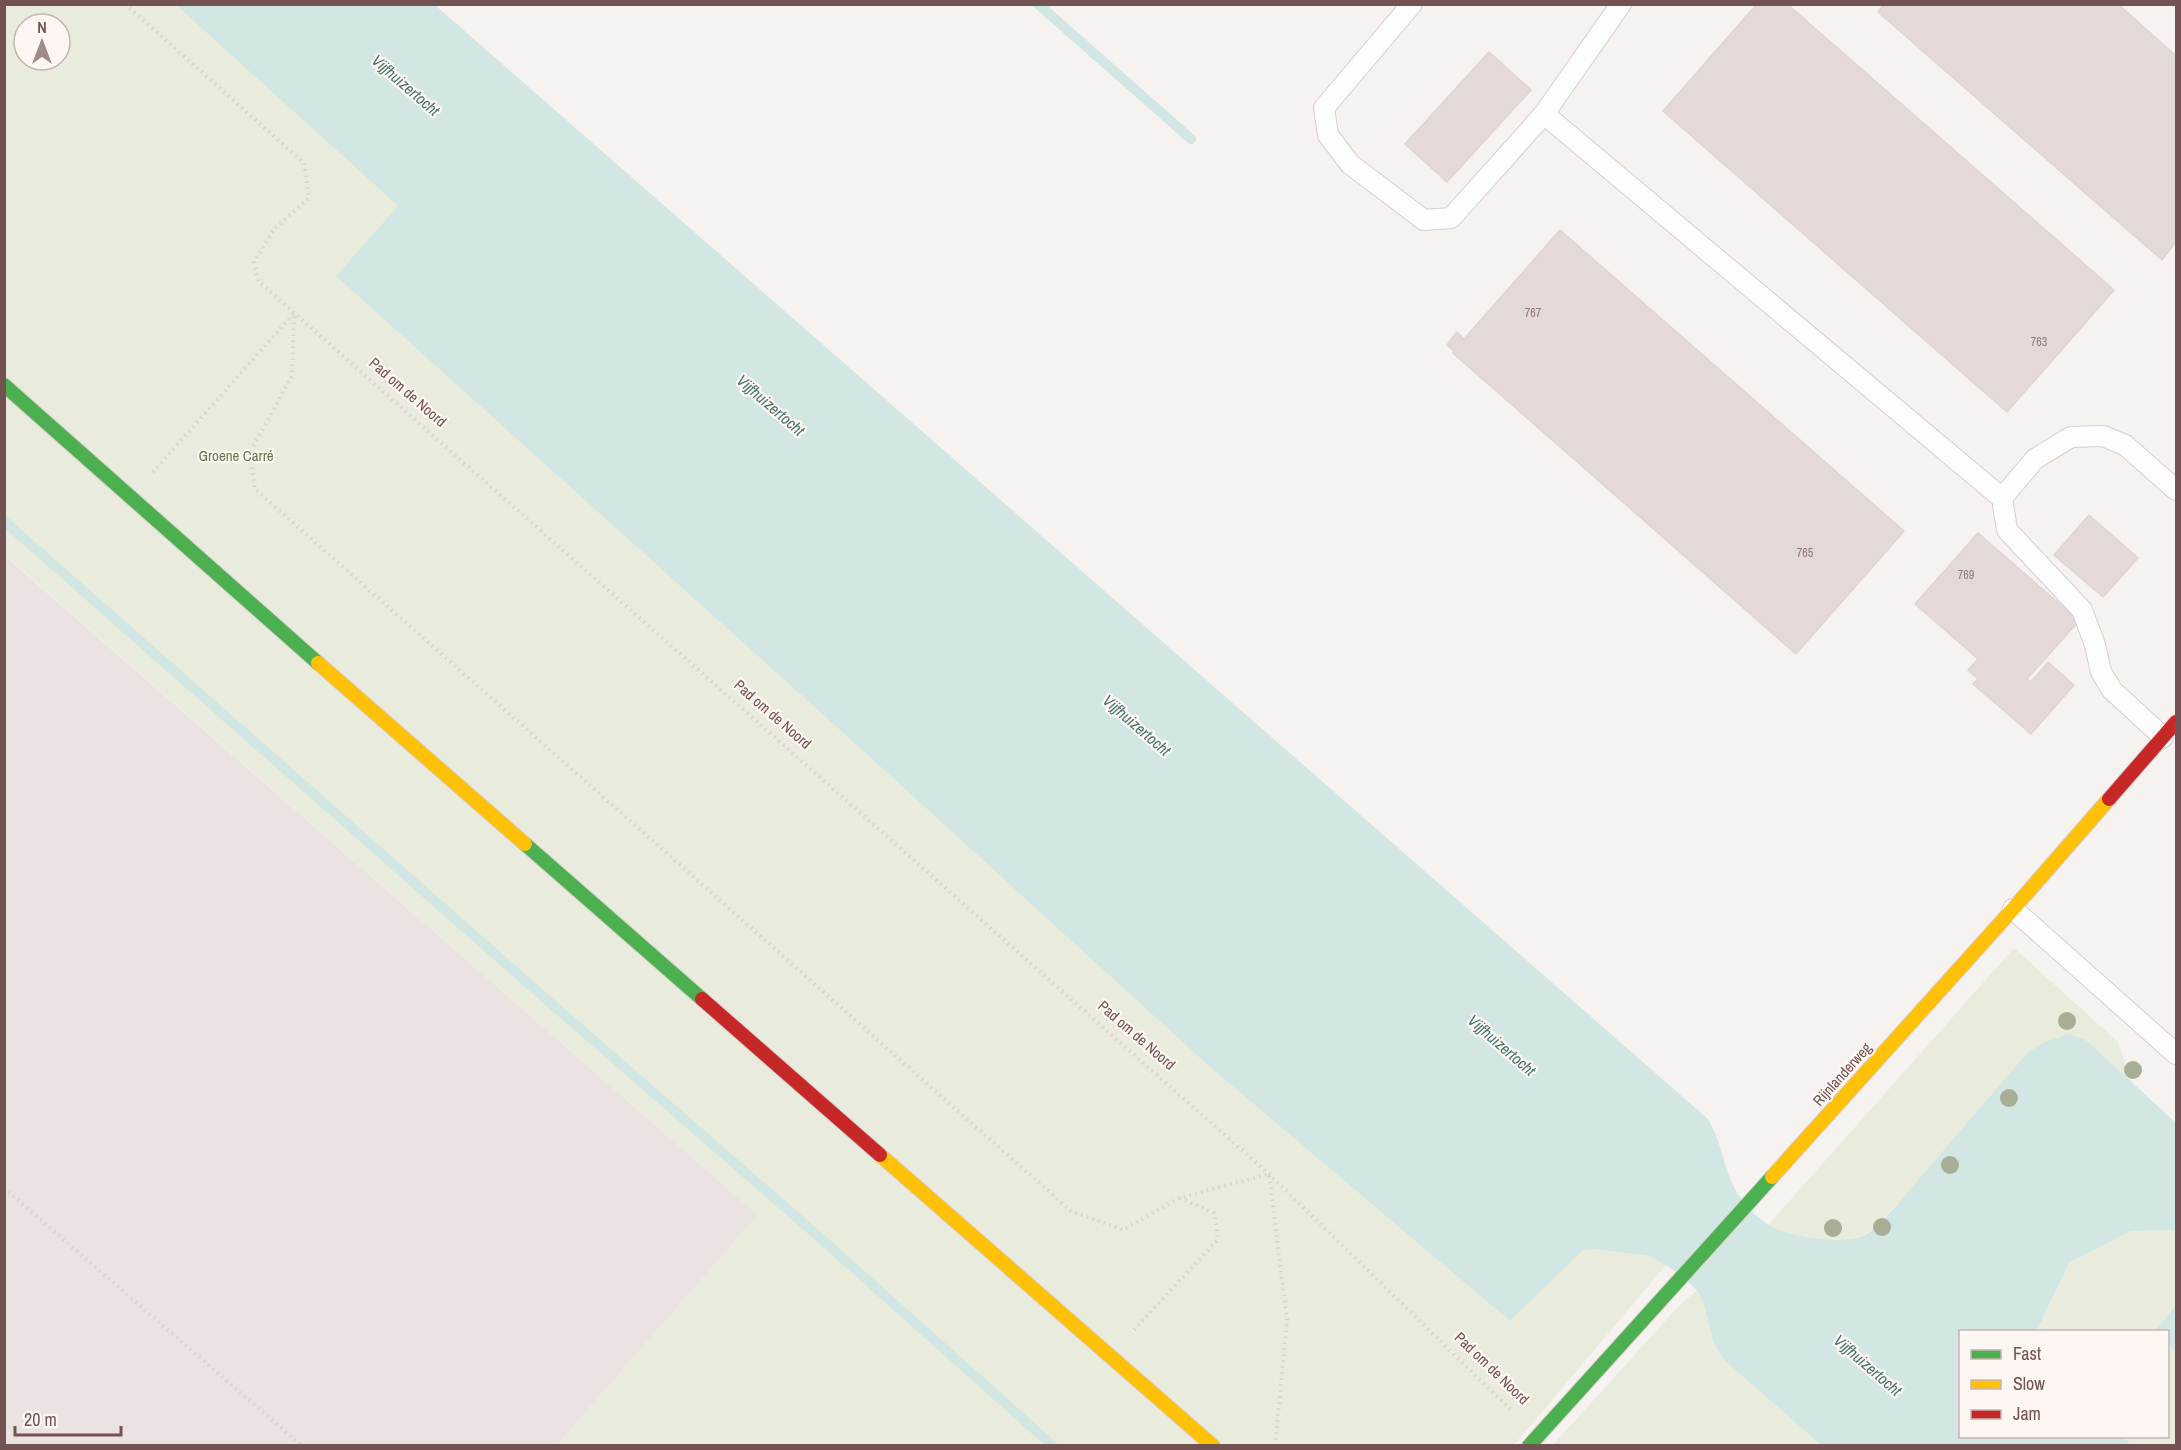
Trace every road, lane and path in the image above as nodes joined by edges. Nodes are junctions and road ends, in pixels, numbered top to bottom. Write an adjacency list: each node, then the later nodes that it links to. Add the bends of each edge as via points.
1 (125, 4): 5 (path, Pad om de Noord, via 304,163 309,198 274,229 254,262 258,281)
2 (1412, 4): 4 (lane, via 1324,108 1328,135 1350,164 1424,220 1451,218)
3 (1622, 4): 4 (lane)
4 (1544, 114): 9 (lane)
5 (294, 313): 8 (path); 14 (path, Pad om de Noord); 16 (path, via 292,375 250,452 255,489 1071,1211 1123,1230)
6 (4, 385): 8 (street)
7 (2176, 490): 9 (lane, via 2125,445 2103,436 2071,437 2035,459)
8 (131, 497): 17 (street)
9 (2002, 498): 11 (lane, via 2007,530 2082,610 2101,672 2112,690)
10 (2176, 722): 11 (street, Rijnlanderweg)
11 (2163, 737): 12 (street, Rijnlanderweg)
12 (2013, 909): 13 (lane); 18 (street, Rijnlanderweg)
13 (2176, 1054)
14 (1269, 1174): 16 (path); 18 (path, Pad om de Noord); 21 (path, via 1287,1320)
15 (4, 1188): 19 (path)
16 (1179, 1198): 17 (path, via 1214,1213 1218,1239)
17 (1110, 1356): 20 (street)
18 (1533, 1440)
19 (302, 1446)
20 (1213, 1446)
21 (1275, 1446)

